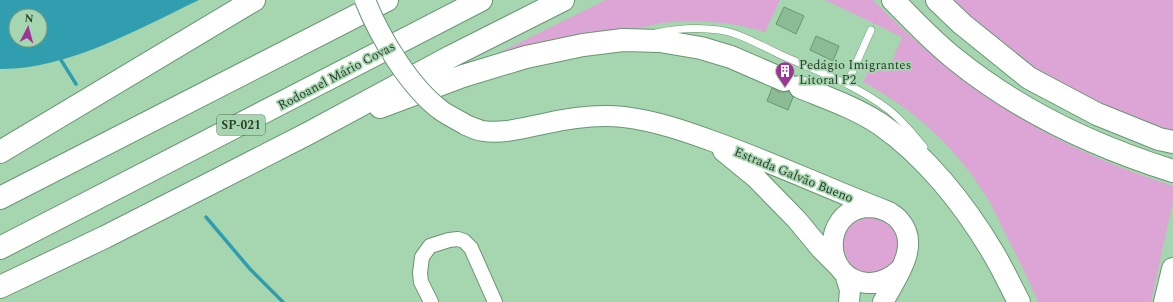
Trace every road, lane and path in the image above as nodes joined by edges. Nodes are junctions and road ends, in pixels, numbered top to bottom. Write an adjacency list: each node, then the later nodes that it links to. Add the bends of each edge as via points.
1 (365, 0): 12 (main road, Estrada Galvão Bueno, bridge, via 372,18 409,76 428,99 466,125 482,131 498,132 580,118 624,117 675,127)
2 (387, 0): 18 (highway)
3 (481, 0): 21 (highway, Rodoanel Mário Covas / SP-021)
4 (562, 0): 11 (highway)
5 (893, 0): 17 (highway, via 954,59 1029,109 1099,144)
6 (937, 0): 13 (highway, via 962,24 1030,78 1097,114 1159,139)
7 (248, 4): 14 (highway)
8 (871, 30): 10 (lane)
9 (623, 40): 10 (lane, via 678,28 721,30 743,37); 11 (highway, via 526,57 464,76); 20 (highway, via 660,41 701,48 731,57 853,109 897,136 923,160)
10 (847, 84): 15 (lane, via 889,110)
11 (309, 133): 25 (highway)
12 (711, 140): 19 (main road, Estrada Galvão Bueno); 24 (main road, Estrada Galvão Bueno, via 756,178)
13 (1173, 142)
14 (0, 152)
15 (930, 155)
16 (943, 171): 20 (lane)
17 (1173, 171)
18 (0, 198)
19 (878, 208): 22 (main road, Estrada Galvão Bueno, via 890,212 906,230 909,243); 24 (main road, Estrada Galvão Bueno, via 865,207 854,210 836,227 832,250)
20 (963, 208): 30 (highway, via 992,251)
21 (0, 248)
22 (901, 268): 24 (main road, Estrada Galvão Bueno, via 884,281 873,283 852,278); 29 (main road, Estrada Galvão Bueno)
23 (1173, 269): 31 (highway)
24 (842, 270): 28 (main road, Estrada Galvão Bueno, via 850,290)
25 (0, 288)
26 (431, 302): 27 (street, via 421,282 422,257 430,246 458,239 470,248)
27 (495, 302)
28 (849, 302)
29 (883, 302)
30 (1019, 302)
31 (1165, 302)

